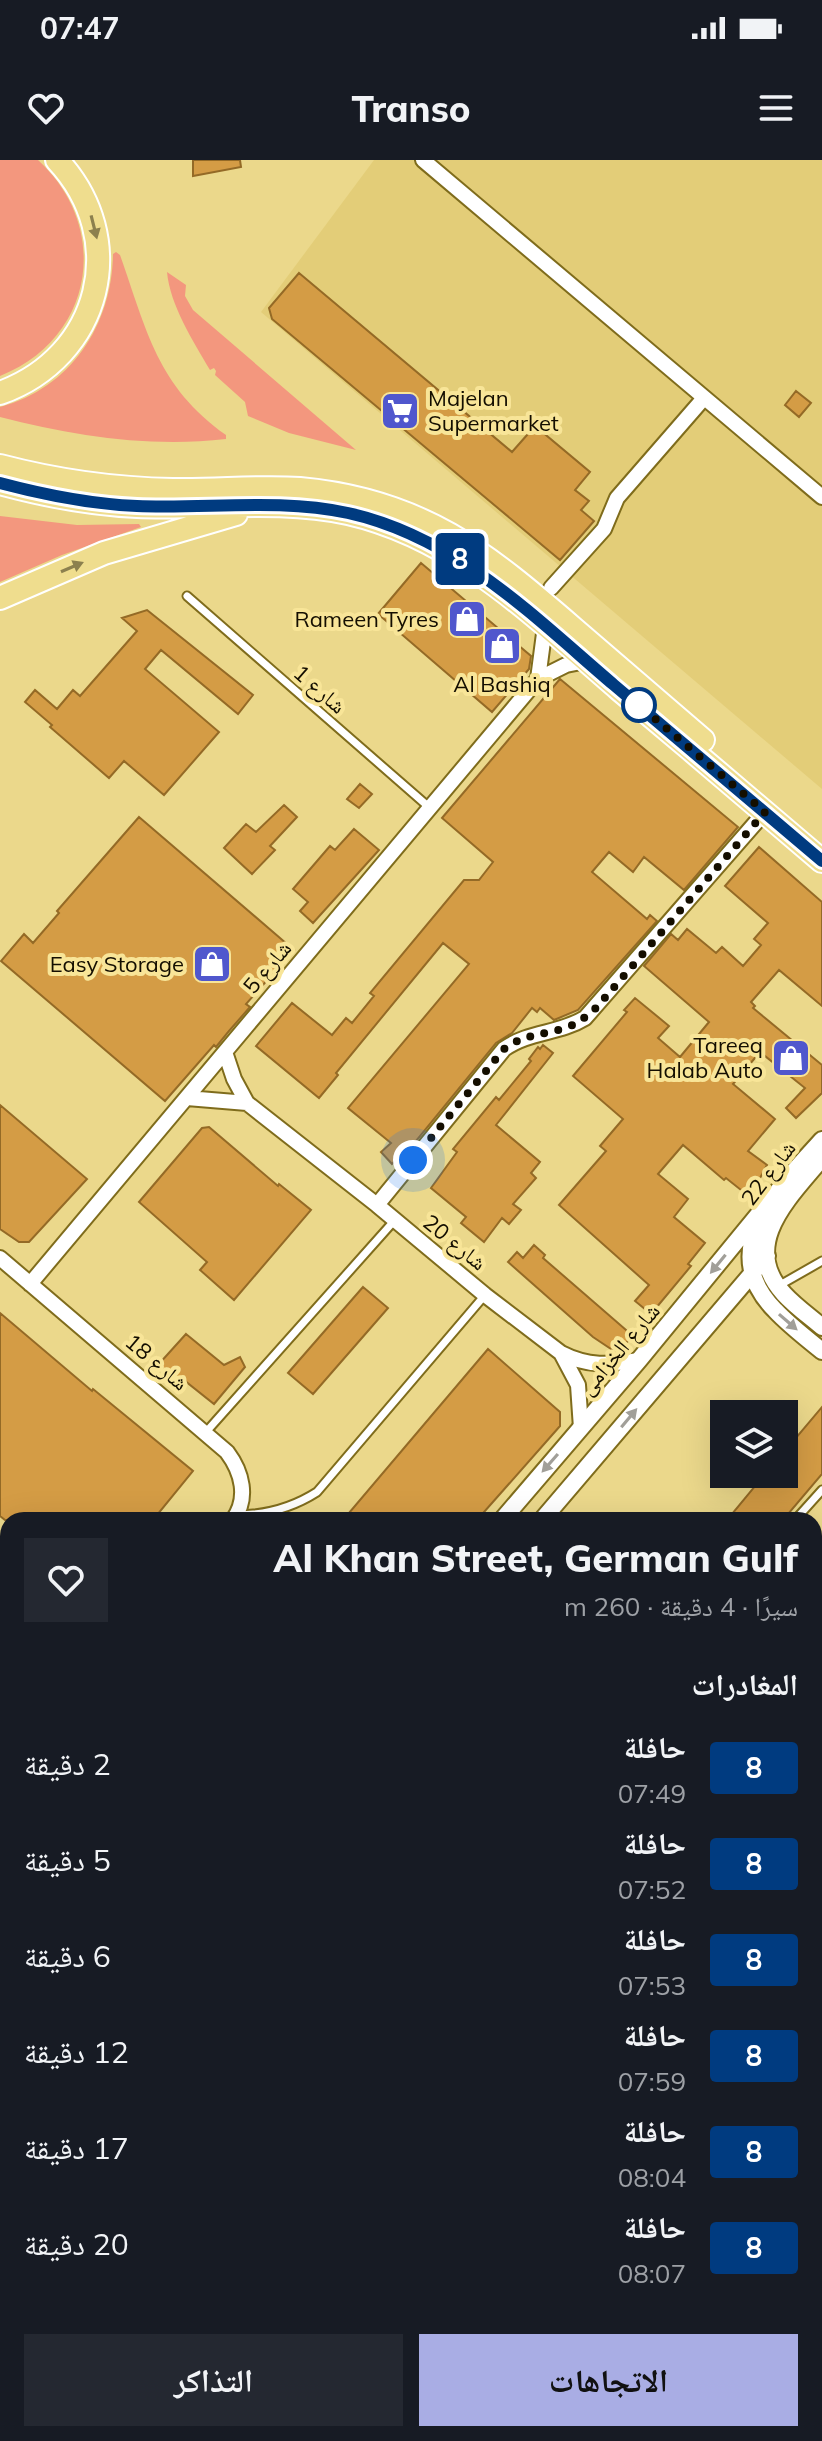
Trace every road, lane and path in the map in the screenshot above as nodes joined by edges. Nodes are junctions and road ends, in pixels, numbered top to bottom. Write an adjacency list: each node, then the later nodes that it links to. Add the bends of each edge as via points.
1 (57, 160): 3 (main road, one-way to 3, via 77,185 92,218 98,254 95,291 82,326 60,357 30,380)
2 (423, 160): 4 (street)
3 (0, 393)
4 (704, 398): 7 (street); 9 (street, via 617,498 604,529)
5 (0, 466): 17 (main road, via 137,489 325,492 428,523 508,573)
6 (0, 483): 8 (main road, via 137,506)
7 (822, 497)
8 (272, 505): 11 (main road, one-way to 8, via 130,544); 12 (main road, via 349,513 422,538 488,578)
9 (551, 588)
10 (187, 596): 15 (lane, شارع 1)
11 (0, 598)
12 (545, 626): 13 (main road); 14 (street)
13 (586, 661): 14 (street, شارع 5); 16 (main road)
14 (538, 679): 15 (street, شارع 5)
15 (430, 808): 19 (street, شارع 5)
16 (765, 812): 18 (main road); 25 (street, via 591,1012 574,1025 533,1034 504,1049)
17 (822, 842)
18 (822, 861)
19 (225, 1052): 20 (street, شارع 5); 21 (street, شارع 20)
20 (187, 1098): 21 (street); 31 (street, شارع 5)
21 (247, 1103): 25 (street, شارع 20)
22 (822, 1140): 24 (street, شارع 22)
23 (822, 1158): 27 (street, شارع 22, via 776,1214)
24 (767, 1204): 30 (street, شارع 22, via 753,1237); 37 (street, شارع الخزامى, one-way to 37)
25 (377, 1205): 26 (street, شارع 20)
26 (394, 1221): 33 (street, شارع 20); 39 (lane)
27 (767, 1256): 30 (street); 32 (street)
28 (0, 1258): 31 (street, شارع 18)
29 (822, 1261): 32 (lane)
30 (754, 1271): 35 (street, شارع 22, one-way to 35, via 775,1310); 44 (street, one-way to 30)
31 (30, 1284): 39 (street, شارع 18)
32 (778, 1286): 34 (street)
33 (485, 1295): 36 (street, شارع 20); 42 (lane, via 317,1492)
34 (822, 1327)
35 (822, 1351)
36 (561, 1353): 37 (street, شارع 20, via 597,1365); 38 (street, شارع 20, via 578,1385)
37 (639, 1360): 38 (street, شارع الخزامى)
38 (581, 1428): 43 (street, شارع الخزامى, one-way to 43)
39 (206, 1432): 41 (street, شارع 18, via 237,1466 242,1482)
40 (822, 1490): 45 (lane)
41 (237, 1512)
42 (268, 1512)
43 (509, 1512)
44 (549, 1512)
45 (802, 1512)

